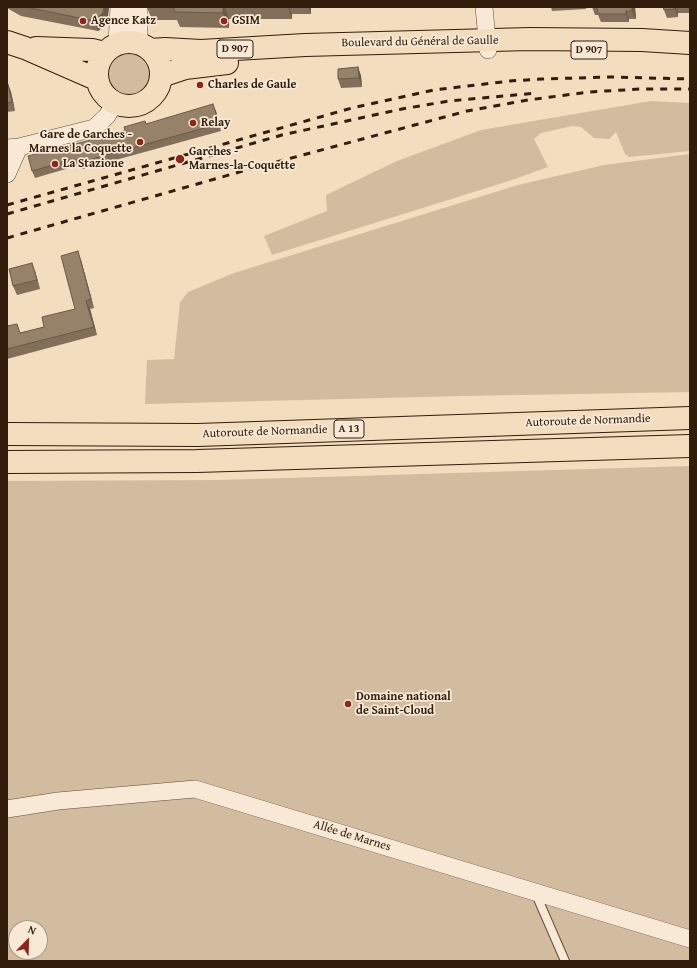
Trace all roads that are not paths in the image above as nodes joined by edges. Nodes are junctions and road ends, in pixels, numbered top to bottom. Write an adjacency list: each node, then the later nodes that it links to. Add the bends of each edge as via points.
1 (121, 7): 7 (street)
2 (137, 7): 7 (street)
3 (484, 7): 6 (street)
4 (690, 43): 6 (main road, Boulevard du Général de Gaulle / D 907, via 642,40)
5 (16, 45): 7 (main road, Boulevard du Général de Gaulle / D 907, via 92,50); 10 (main road, Boulevard du Général de Gaulle / D 907)
6 (488, 45): 7 (main road, Boulevard du Général de Gaulle / D 907, via 305,45 201,51); 8 (main road, Boulevard du Général de Gaulle / D 907); 9 (main road, Boulevard du Général de Gaulle / D 907, via 299,57 184,68)
7 (128, 47): 9 (main road, via 159,62); 10 (main road, via 99,60)
8 (690, 54)
9 (161, 76): 11 (main road, via 157,91 144,103 134,107)
10 (96, 79): 11 (main road, via 102,93)
11 (114, 104): 12 (street, via 107,116 94,128)
12 (11, 157)
13 (690, 418): 14 (main road, Autoroute de Normandie / A 13, via 198,435)
14 (7, 434)
15 (690, 446): 16 (main road, A 13, via 197,461)
16 (7, 462)
17 (7, 809): 18 (street, Allée de Marnes, via 58,801 195,789)
18 (535, 892): 19 (street, Allée de Marnes); 20 (lane)
19 (690, 938)
20 (565, 961)

